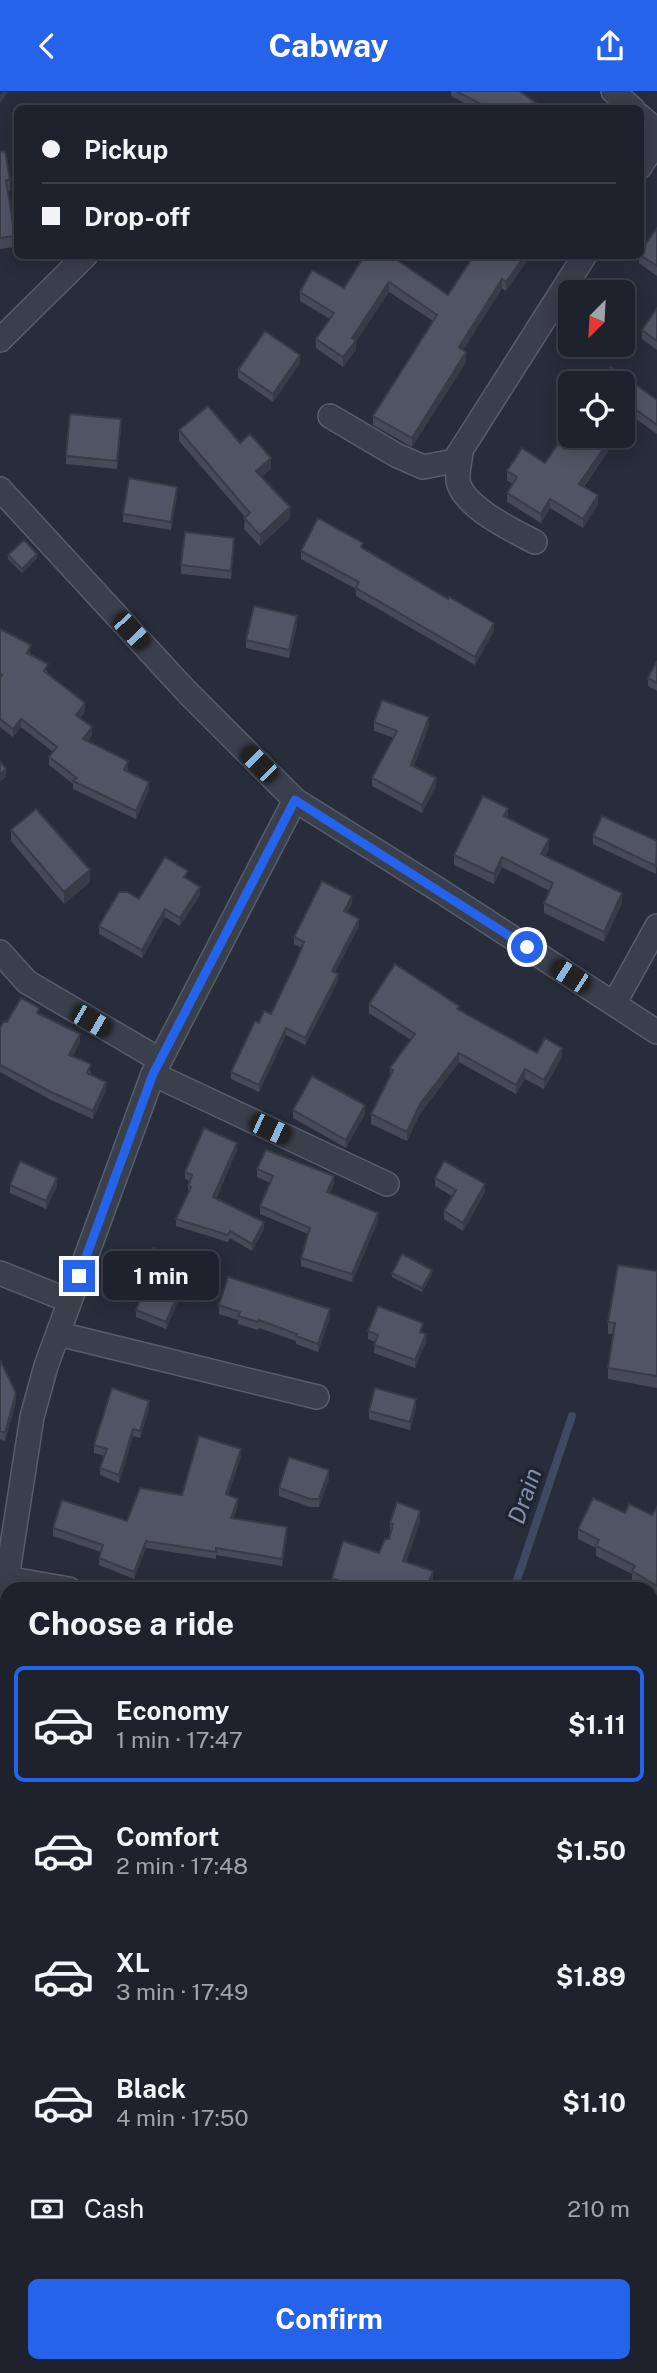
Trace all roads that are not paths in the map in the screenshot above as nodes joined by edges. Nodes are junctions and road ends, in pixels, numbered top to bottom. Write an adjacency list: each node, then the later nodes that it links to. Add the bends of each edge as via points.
1 (614, 91): 2 (street)
2 (628, 105)
3 (657, 141): 4 (street)
4 (644, 161)
5 (82, 259): 7 (street)
6 (582, 259): 9 (street)
7 (0, 340)
8 (330, 416): 9 (street, via 423,467 454,461)
9 (461, 453): 11 (street, via 458,481 467,496 494,520)
10 (0, 489): 12 (street, via 187,692)
11 (536, 543)
12 (295, 800): 15 (street); 17 (street)
13 (657, 926): 15 (street)
14 (0, 951): 17 (street, via 27,982)
15 (614, 1005): 16 (street)
16 (657, 1032)
17 (157, 1067): 18 (street); 20 (street)
18 (387, 1184)
19 (0, 1273): 20 (street)
20 (70, 1301): 21 (street)
21 (59, 1334): 22 (street); 23 (street, via 33,1417)
22 (317, 1397)
23 (3, 1578): 24 (street)
24 (27, 1582)

